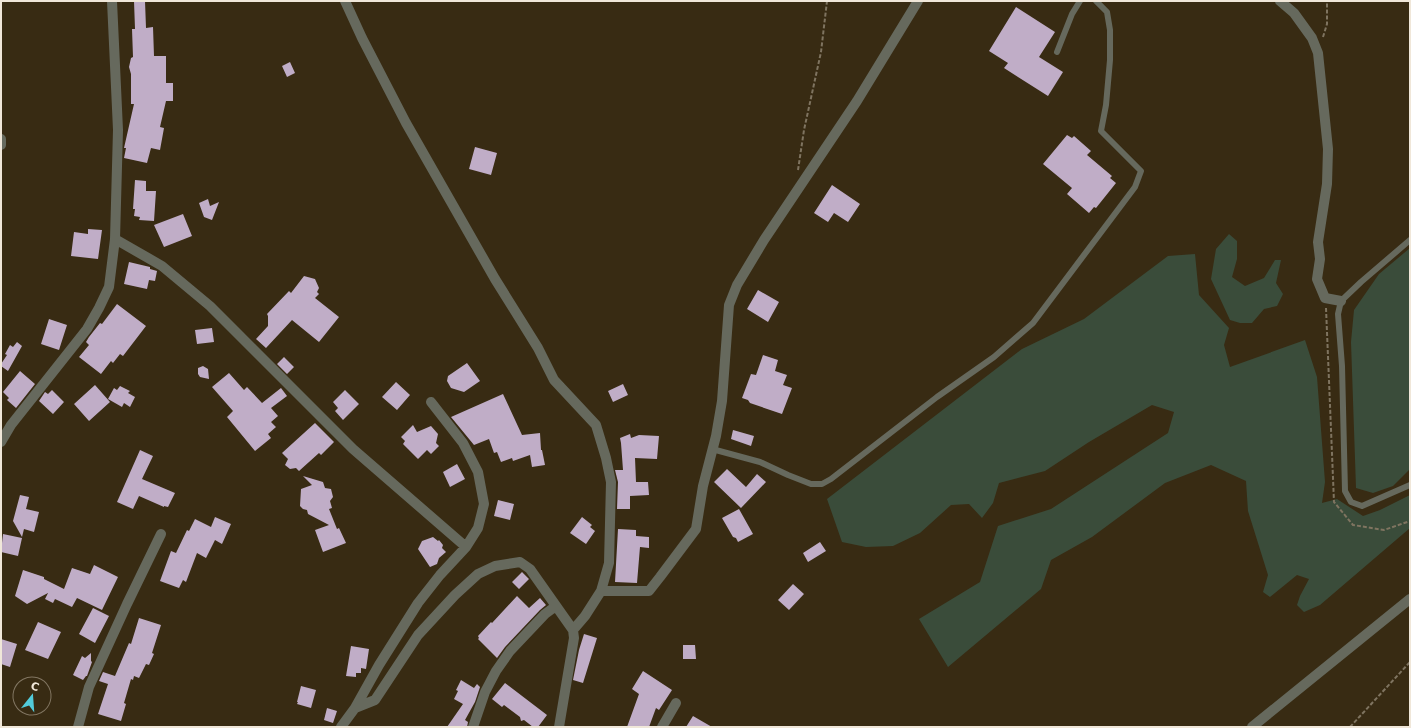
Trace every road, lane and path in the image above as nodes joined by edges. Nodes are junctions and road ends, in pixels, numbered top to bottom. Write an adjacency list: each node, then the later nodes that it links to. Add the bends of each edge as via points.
1 (112, 1): 14 (street, via 118,130)
2 (345, 1): 23 (street, via 406,123 495,279 538,348 554,380 596,425 611,482 609,564)
3 (827, 1): 13 (path, via 821,52)
4 (918, 1): 19 (street, via 858,101 764,240 737,286 729,306 722,401)
5 (1096, 1): 19 (lane, via 1107,12 1110,30 1106,105 1101,131 1141,171 1135,187 1033,323 994,357 822,484 811,484 760,462)
6 (1280, 1): 10 (street, via 1294,13 1312,38)
7 (1327, 1): 10 (path, via 1327,24)
8 (1078, 2): 9 (lane)
9 (1057, 52)
10 (1318, 54): 16 (street, via 1328,149 1328,184 1318,242 1320,259 1317,279 1325,298)
11 (1, 139): 12 (street)
12 (1, 145)
13 (798, 171)
14 (115, 239): 18 (street, via 109,287 99,308 87,329 10,425); 22 (street, via 162,266 210,306 353,449)
15 (1410, 240): 16 (lane)
16 (1341, 301): 20 (lane, via 1338,314 1345,491 1351,502 1362,506)
17 (431, 402): 22 (street, via 463,443 478,472 484,504 478,528)
18 (1, 442)
19 (712, 450): 23 (street, via 696,529 649,591)
20 (1410, 485)
21 (161, 534): 30 (street, via 89,687)
22 (466, 547): 29 (street, via 418,603)
23 (601, 591): 26 (street)
24 (1410, 599): 35 (street)
25 (556, 606): 26 (street); 29 (street, via 530,569 520,562 495,566 478,574 418,635 375,700); 32 (street, via 510,651 496,671 485,692)
26 (573, 630): 33 (street, via 574,638)
27 (1410, 662): 36 (path)
28 (676, 703): 34 (street)
29 (355, 708): 31 (street)
30 (78, 727)
31 (341, 727)
32 (473, 727)
33 (560, 727)
34 (662, 727)
35 (1252, 727)
36 (1350, 727)

